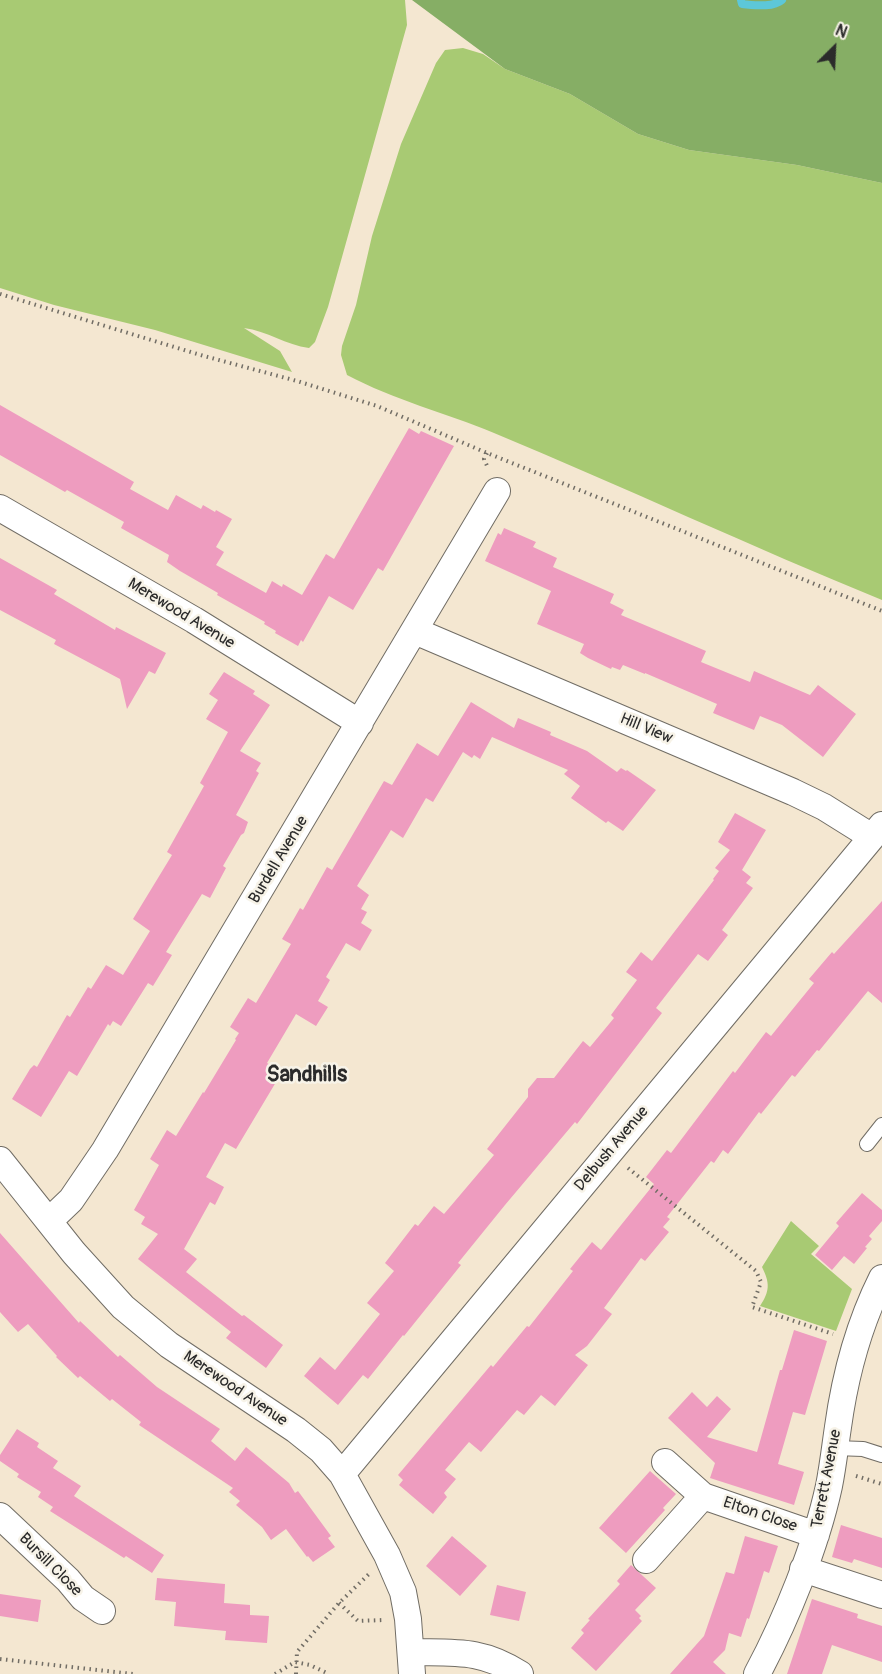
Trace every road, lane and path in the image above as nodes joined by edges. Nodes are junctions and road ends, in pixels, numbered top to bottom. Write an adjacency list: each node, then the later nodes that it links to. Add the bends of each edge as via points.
1 (0, 294): 4 (path, via 377,406)
2 (497, 491): 5 (street, Burdell Avenue)
3 (0, 508): 6 (street, Merewood Avenue, via 194,620)
4 (882, 611)
5 (415, 631): 6 (street, Burdell Avenue); 7 (street, Hill View)
6 (360, 723): 12 (street, Burdell Avenue, via 105,1150 71,1200)
7 (877, 831): 10 (street, Delbush Avenue)
8 (882, 1125): 9 (lane)
9 (867, 1144)
10 (609, 1152): 14 (path, via 756,1271 761,1282 752,1307); 18 (street, Delbush Avenue)
11 (0, 1160): 12 (street, Merewood Avenue)
12 (49, 1221): 18 (street, Merewood Avenue, via 123,1307 169,1345 296,1430)
13 (882, 1278): 14 (street, Terrett Avenue)
14 (857, 1341): 15 (street, Terrett Avenue)
15 (835, 1448): 16 (lane, via 863,1449); 21 (street, Terrett Avenue)
16 (882, 1455)
17 (665, 1462): 19 (street, Elton Close)
18 (342, 1473): 22 (street, Merewood Avenue)
19 (703, 1496): 21 (street, Elton Close); 23 (street, Elton Close)
20 (0, 1516): 27 (street, Bursill Close, via 83,1598)
21 (816, 1534): 24 (street, Terrett Avenue)
22 (387, 1556): 26 (path); 31 (street, Merewood Avenue, via 403,1592)
23 (646, 1560)
24 (803, 1569): 25 (street); 37 (street, Terrett Avenue)
25 (882, 1595)
26 (339, 1603): 28 (path, via 358,1622); 30 (path, via 297,1652)
27 (102, 1611)
28 (388, 1620)
29 (0, 1659): 32 (path)
30 (296, 1662): 33 (path); 34 (path); 35 (path)
31 (409, 1667): 36 (street, via 480,1655)
32 (133, 1674)
33 (275, 1674)
34 (296, 1674)
35 (329, 1674)
36 (520, 1674)
37 (757, 1674)

